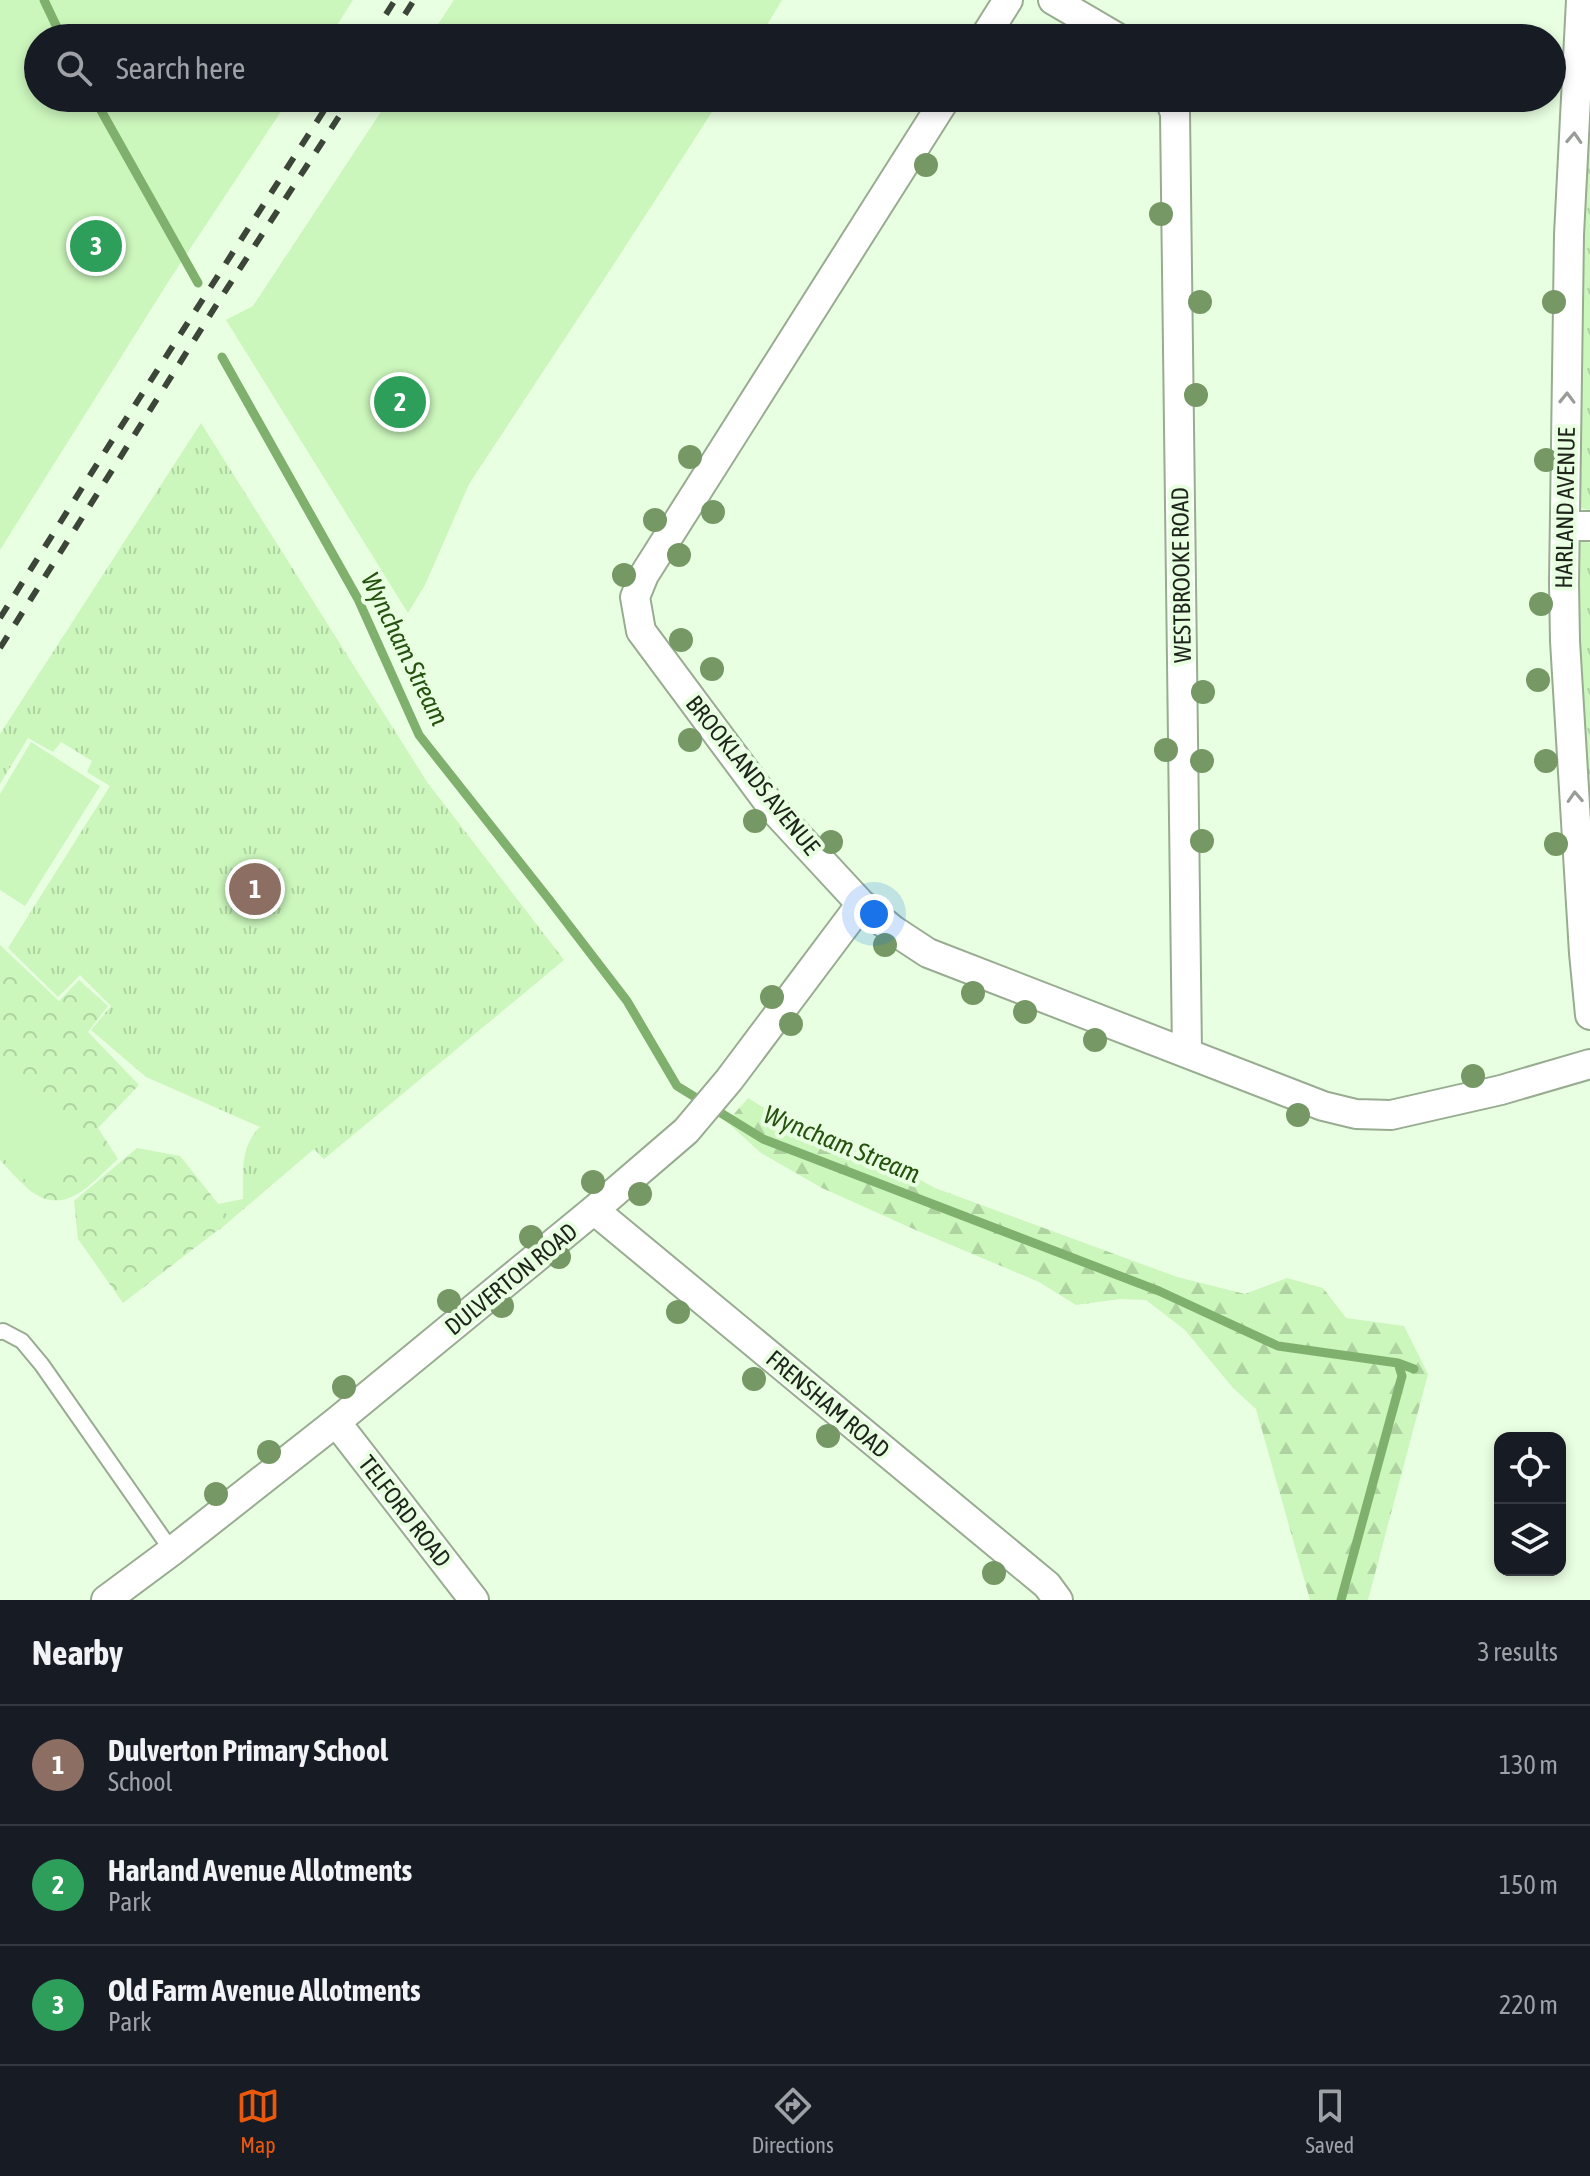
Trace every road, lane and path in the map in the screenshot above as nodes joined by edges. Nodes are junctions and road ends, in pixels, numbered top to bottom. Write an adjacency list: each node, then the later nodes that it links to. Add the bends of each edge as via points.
1 (1008, 0): 4 (street)
2 (1053, 0): 5 (street)
3 (1581, 0): 8 (street, HARLAND AVENUE, one-way to 3, via 1569,235)
4 (993, 24)
5 (1094, 24)
6 (937, 112): 9 (street, BROOKLANDS AVENUE, via 635,597 641,631 774,810)
7 (1175, 112): 11 (street, WESTBROOKE ROAD)
8 (1577, 526): 10 (street, HARLAND AVENUE, one-way to 8, via 1565,641)
9 (861, 904): 11 (street, BROOKLANDS AVENUE, via 928,953); 13 (street, DULVERTON ROAD, via 686,1131)
10 (1590, 1015)
11 (1187, 1053): 12 (street, BROOKLANDS AVENUE, via 1323,1106 1391,1115)
12 (1590, 1064)
13 (594, 1210): 15 (street, DULVERTON ROAD); 19 (street, FRENSHAM ROAD, via 1047,1585)
14 (0, 1332): 16 (lane, via 22,1341 42,1365)
15 (336, 1422): 16 (street, DULVERTON ROAD); 18 (street, TELFORD ROAD)
16 (172, 1551): 17 (street, DULVERTON ROAD)
17 (106, 1600)
18 (474, 1600)
19 (1058, 1600)

